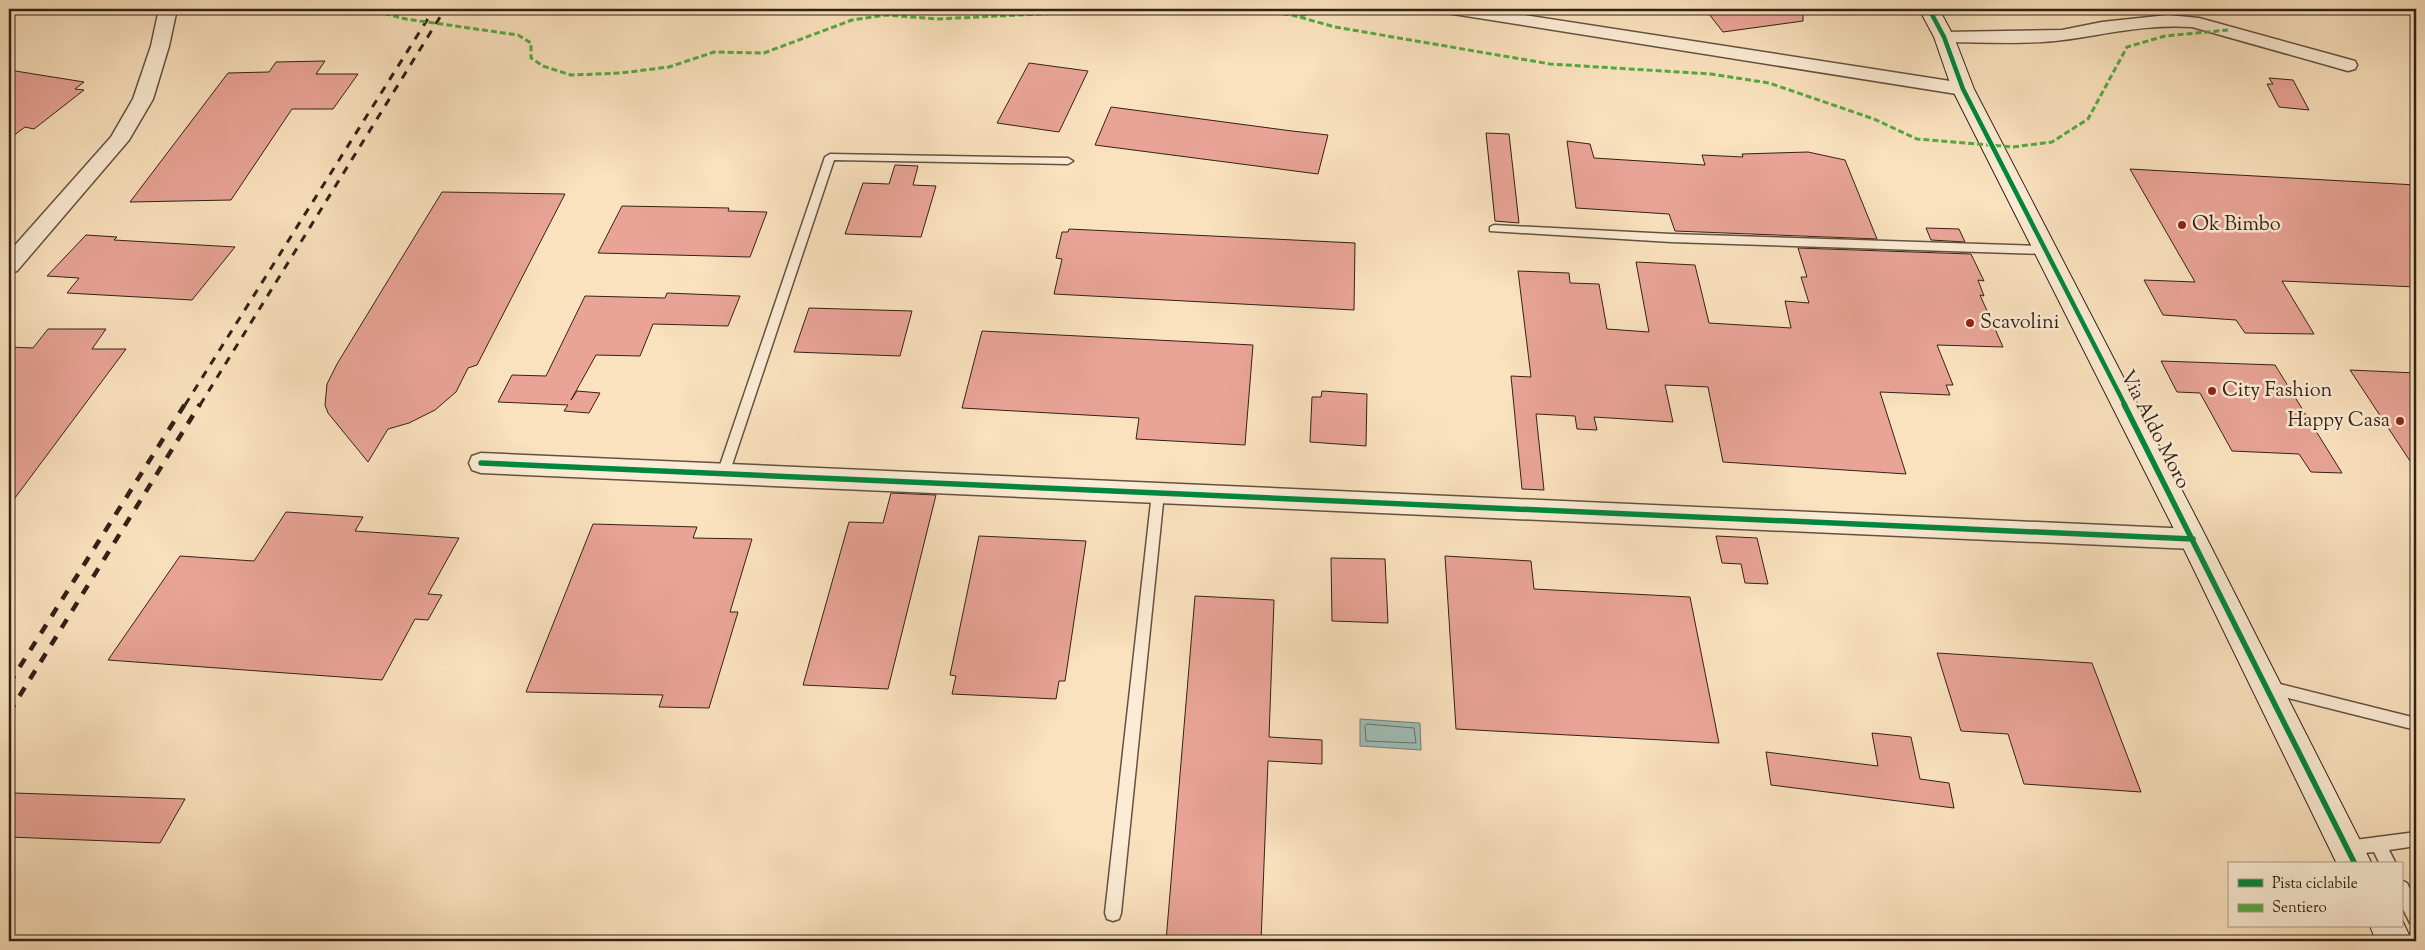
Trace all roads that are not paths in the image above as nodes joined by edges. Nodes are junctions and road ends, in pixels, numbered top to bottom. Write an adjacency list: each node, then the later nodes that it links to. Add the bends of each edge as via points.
1 (168, 9): 10 (street, via 143,99 119,140)
2 (1454, 9): 6 (street)
3 (1929, 9): 4 (main road, Via Aldo Moro)
4 (1944, 37): 5 (street, via 2062,35 2168,20 2193,22); 6 (main road, Via Aldo Moro)
5 (2348, 66)
6 (1963, 89): 9 (main road, Via Aldo Moro)
7 (1068, 161): 12 (lane, via 830,157)
8 (1494, 229): 9 (lane)
9 (2045, 250): 14 (main road, Via Aldo Moro)
10 (9, 266)
11 (481, 463): 12 (street)
12 (723, 474): 13 (street)
13 (1158, 493): 14 (street); 22 (lane)
14 (2193, 539): 15 (main road, Via Aldo Moro)
15 (2267, 686): 16 (lane); 19 (main road, Via Aldo Moro)
16 (2416, 724)
17 (2416, 839): 18 (lane)
18 (2378, 843): 19 (lane); 20 (lane)
19 (2352, 856)
20 (2387, 862)
21 (2402, 890): 23 (lane)
22 (1113, 913)
23 (2416, 917)
24 (2388, 928): 25 (main road)
25 (2394, 941)

